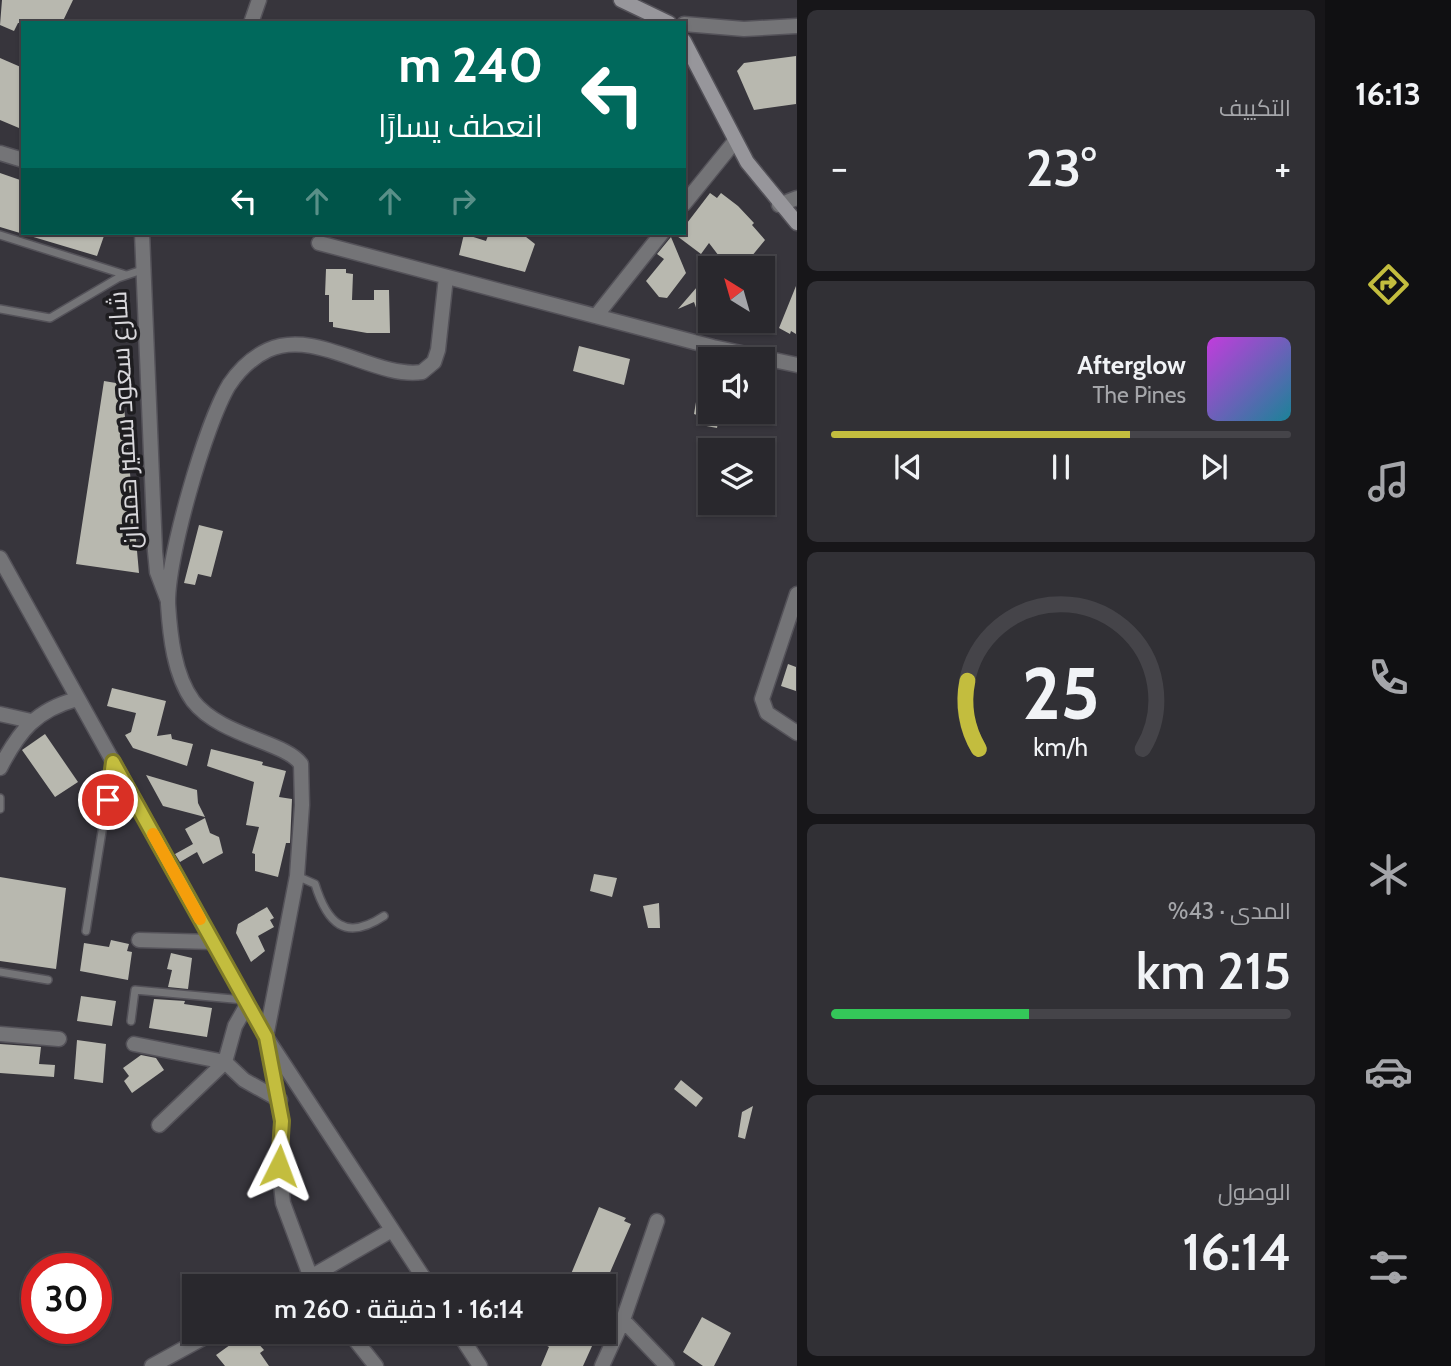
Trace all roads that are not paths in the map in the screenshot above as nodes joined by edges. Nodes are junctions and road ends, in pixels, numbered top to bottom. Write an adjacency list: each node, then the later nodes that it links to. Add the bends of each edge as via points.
1 (259, 0): 3 (street)
2 (621, 0): 4 (street)
3 (252, 21)
4 (668, 21)
5 (686, 24): 6 (street, via 744,29)
6 (796, 26)
7 (686, 45): 8 (street)
8 (734, 141): 12 (street); 13 (street)
9 (0, 153): 10 (street)
10 (21, 159)
11 (796, 198): 13 (street)
12 (686, 201)
13 (779, 205): 14 (street)
14 (796, 223)
15 (0, 235): 19 (lane)
16 (142, 235): 19 (street, شارع سعود سمير حمدان)
17 (660, 235): 22 (street)
18 (319, 243): 20 (street)
19 (135, 273): 21 (lane, via 50,318); 26 (street, شارع سعود سمير حمدان, via 157,572)
20 (446, 277): 22 (street); 26 (street, شارع سعود سمير حمدان, via 438,350 434,362 422,372 401,372 306,346 270,349 238,372 203,446)
21 (0, 309)
22 (596, 316): 23 (street)
23 (796, 365)
24 (0, 558): 27 (street)
25 (796, 594): 30 (street, via 762,699 767,713)
26 (168, 603): 35 (street, شارع سعود سمير حمدان, via 181,678 194,702 225,728 291,755 301,764)
27 (77, 699): 29 (street); 31 (street)
28 (0, 714): 29 (street)
29 (30, 721): 32 (street)
30 (796, 733)
31 (113, 762): 37 (lane); 39 (street)
32 (0, 768)
33 (0, 798): 34 (lane)
34 (0, 809)
35 (297, 876): 36 (lane, via 315,884 324,911 334,922 359,926); 45 (street)
36 (384, 916)
37 (86, 931)
38 (138, 940): 39 (street)
39 (213, 942): 42 (street)
40 (0, 972): 41 (lane)
41 (48, 980)
42 (245, 1002): 43 (lane, via 135,990); 45 (street); 48 (street)
43 (131, 1021)
44 (0, 1034): 46 (street)
45 (266, 1037): 49 (street); 52 (street)
46 (59, 1039)
47 (134, 1044): 48 (street)
48 (225, 1062): 49 (street, via 244,1080); 50 (street)
49 (279, 1100): 53 (street, via 283,1203)
50 (159, 1125)
51 (657, 1221): 56 (street)
52 (392, 1230): 54 (street); 55 (street)
53 (309, 1274)
54 (324, 1274)
55 (421, 1274)
56 (623, 1321): 64 (street); 65 (street)
57 (198, 1344): 60 (street)
58 (359, 1344): 62 (street)
59 (466, 1344): 63 (street)
60 (177, 1360): 61 (street)
61 (152, 1366)
62 (376, 1366)
63 (480, 1366)
64 (602, 1366)
65 (667, 1366)

